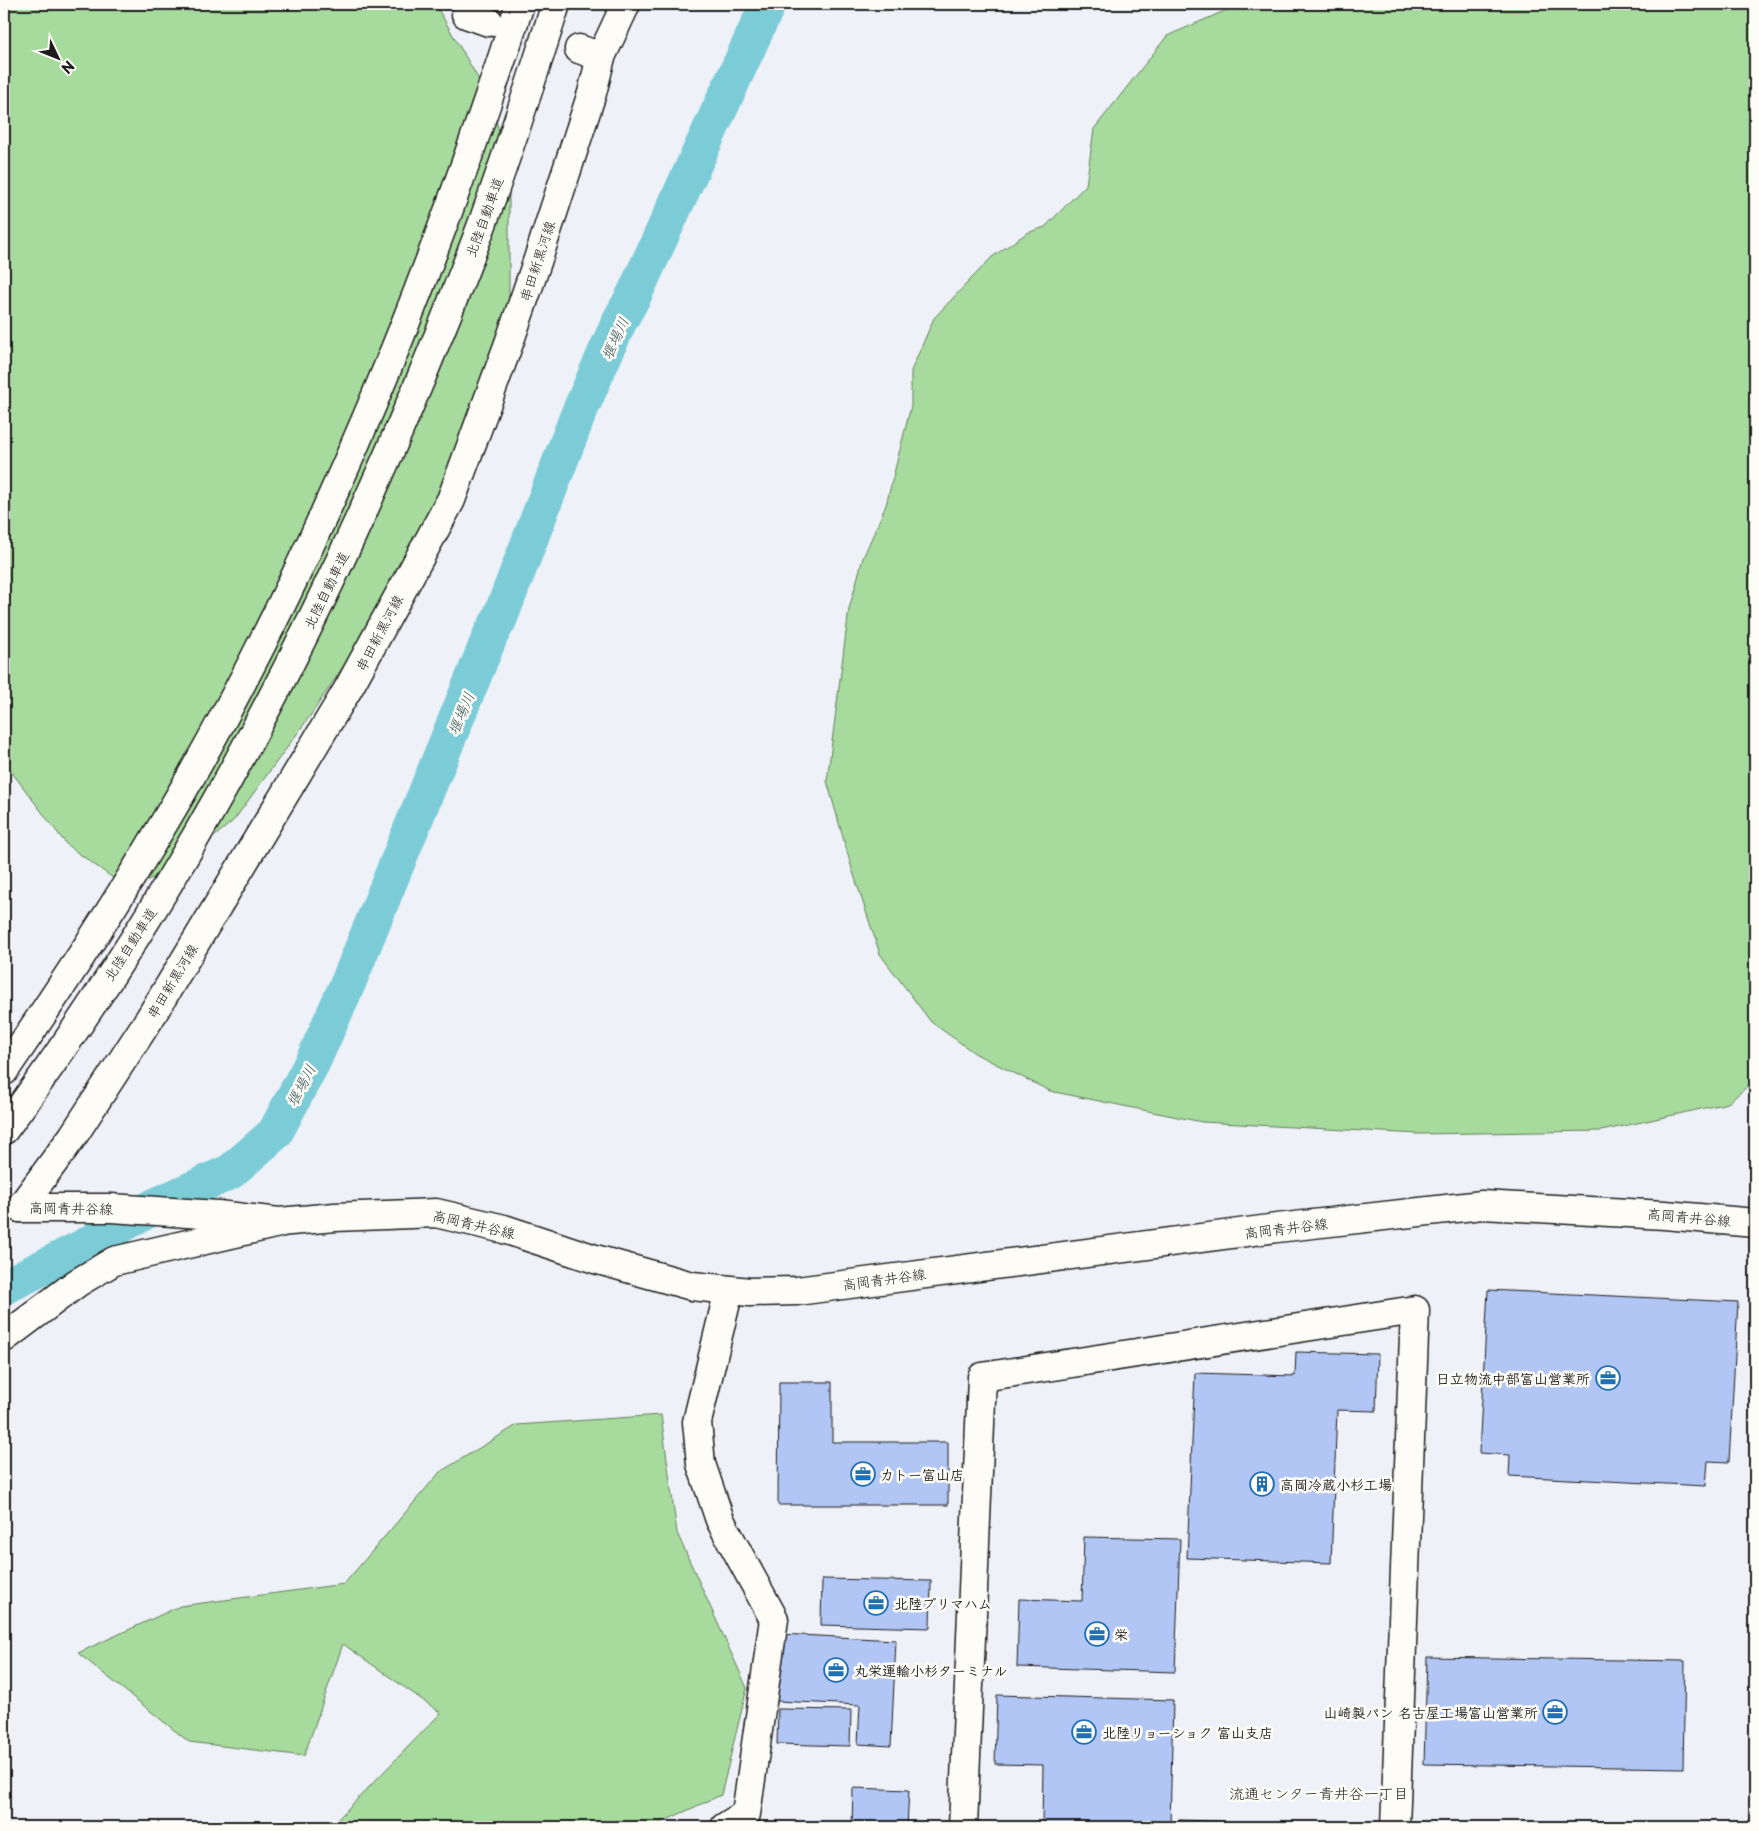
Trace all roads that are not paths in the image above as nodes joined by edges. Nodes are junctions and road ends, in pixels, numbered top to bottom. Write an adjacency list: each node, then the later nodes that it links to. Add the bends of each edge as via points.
1 (520, 4): 4 (main road, via 487,106 398,344 348,463 294,576 240,686 181,794 74,968)
2 (556, 4): 5 (main road, 北陸自動車道, via 478,235 439,335 383,470 328,588 200,830 86,1012)
3 (626, 4): 6 (main road, 串田新黒河線, via 590,53 589,102 509,343 451,500 348,689 150,1018 73,1136)
4 (4, 1071)
5 (4, 1130)
6 (20, 1208): 7 (main road, 高岡青井谷線, via 111,1208)
7 (279, 1222): 9 (main road, 高岡青井谷線, via 436,1213 504,1229 692,1286); 10 (main road, via 114,1262 77,1283)
8 (1755, 1223): 9 (main road, 高岡青井谷線, via 1482,1205 1277,1228 797,1291)
9 (729, 1290): 11 (main road, via 697,1422 701,1464 720,1520 774,1619 746,1814)
10 (4, 1338)
11 (725, 1827)
12 (963, 1827): 13 (main road, via 982,1377 1415,1310)
13 (1396, 1827)

